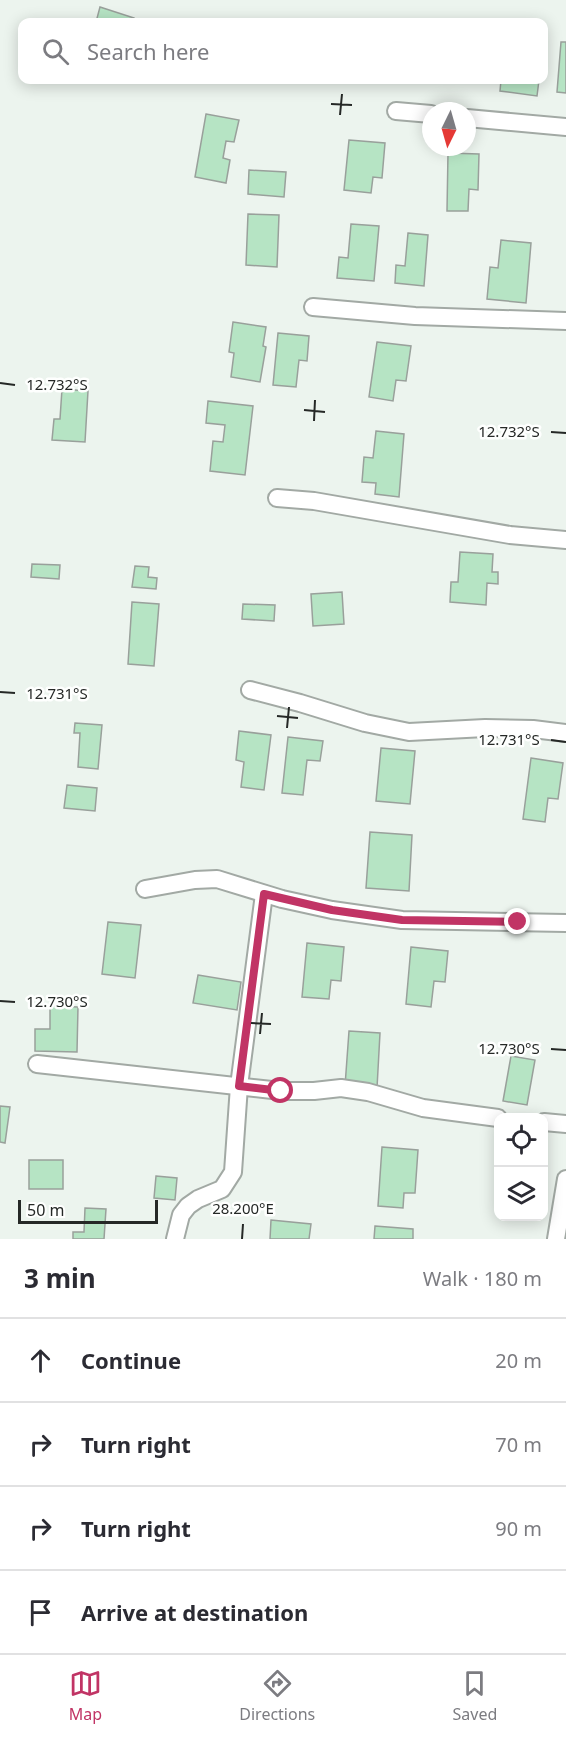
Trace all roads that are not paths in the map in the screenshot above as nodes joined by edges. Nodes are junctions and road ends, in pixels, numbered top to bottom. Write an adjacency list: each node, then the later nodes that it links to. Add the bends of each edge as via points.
1 (396, 111): 2 (street)
2 (422, 113)
3 (476, 119): 4 (street)
4 (566, 127)
5 (313, 307): 6 (street, via 415,316)
6 (566, 321)
7 (277, 498): 8 (street, via 510,535)
8 (566, 540)
9 (250, 690): 10 (street, via 409,732 485,728)
10 (566, 733)
11 (146, 889): 12 (street, via 217,879)
12 (264, 894): 13 (street, via 332,910 402,920); 15 (street)
13 (566, 923)
14 (38, 1064): 15 (street)
15 (239, 1086): 16 (street, via 281,1091 341,1088 423,1108); 20 (street, via 233,1172 222,1189 188,1206 181,1215)
16 (494, 1117)
17 (548, 1122): 18 (street)
18 (566, 1124)
19 (566, 1179): 21 (street)
20 (175, 1239)
21 (555, 1239)

